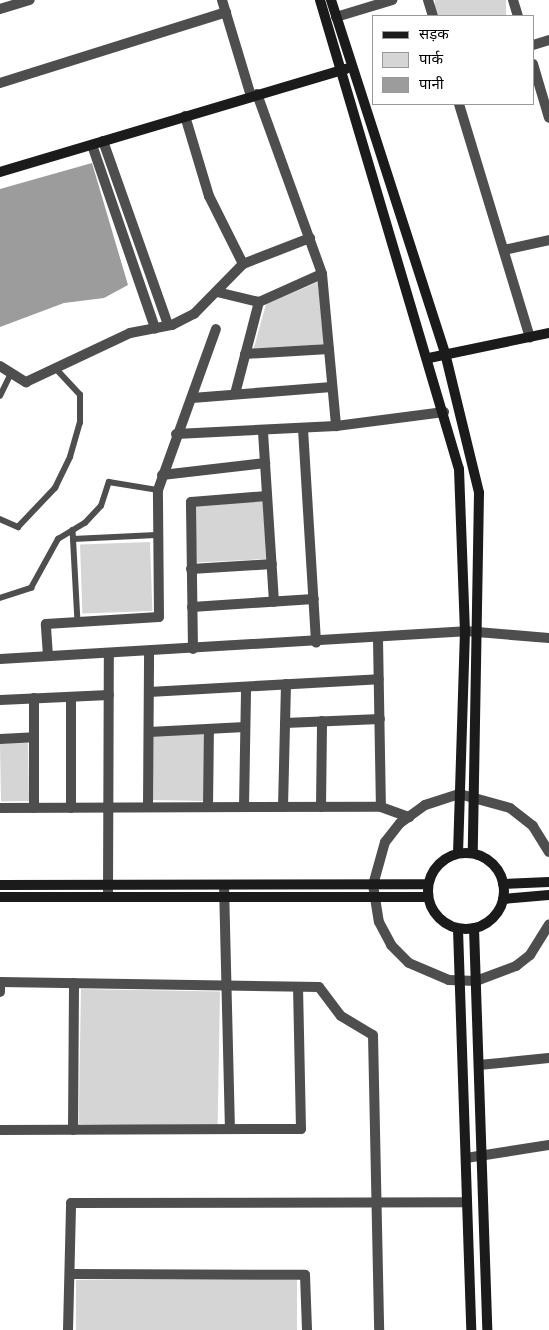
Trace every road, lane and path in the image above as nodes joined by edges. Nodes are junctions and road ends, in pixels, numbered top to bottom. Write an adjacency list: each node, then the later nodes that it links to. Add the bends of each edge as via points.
1 (29, 0): 8 (street)
2 (222, 0): 9 (street)
3 (320, 0): 16 (street)
4 (331, 0): 12 (street)
5 (392, 0): 12 (street)
6 (428, 0): 10 (street)
7 (514, 0): 11 (street)
8 (0, 9)
9 (226, 12): 17 (street); 18 (street)
10 (433, 15)
11 (518, 15)
12 (336, 17): 16 (street)
13 (549, 40): 14 (street)
14 (534, 45)
15 (534, 67): 21 (street)
16 (346, 69): 18 (street); 38 (street); 40 (street)
17 (0, 83)
18 (254, 95): 20 (street); 25 (street)
19 (459, 105): 27 (street)
20 (185, 116): 22 (street); 28 (street, via 209,196)
21 (549, 118)
22 (103, 141): 23 (street); 32 (street)
23 (92, 145): 24 (street); 33 (street)
24 (0, 172)
25 (310, 238): 28 (street); 29 (street)
26 (549, 240): 27 (street)
27 (504, 250): 36 (street)
28 (243, 264): 30 (street)
29 (322, 274): 31 (street); 37 (street)
30 (217, 292): 31 (street); 32 (street, via 194,314)
31 (259, 302): 39 (street)
32 (168, 326): 33 (street)
33 (155, 328): 42 (street, via 130,332)
34 (216, 328): 47 (street)
35 (549, 333): 36 (street)
36 (530, 337): 38 (street)
37 (329, 349): 39 (street); 44 (street)
38 (444, 353): 40 (street); 69 (street, via 479,493)
39 (245, 354): 45 (street)
40 (429, 358): 48 (street)
41 (0, 366): 43 (street)
42 (55, 368): 43 (street, via 26,382); 57 (lane, via 80,395 80,424 70,457 55,488 18,527)
43 (11, 373): 46 (lane)
44 (332, 386): 45 (street); 49 (street)
45 (235, 394): 47 (street)
46 (0, 396)
47 (192, 398): 52 (street)
48 (444, 412): 49 (street); 68 (street, via 459,469)
49 (336, 426): 50 (street)
50 (303, 429): 51 (street); 64 (street)
51 (263, 432): 52 (street); 53 (street)
52 (176, 434): 54 (street)
53 (265, 463): 54 (street); 56 (street)
54 (162, 475): 55 (street)
55 (158, 490): 58 (lane, via 110,482 101,506); 59 (street)
56 (267, 496): 61 (street); 62 (street, via 194,499)
57 (0, 519)
58 (73, 530): 60 (lane); 63 (lane, via 58,539 30,588)
59 (156, 535): 60 (lane); 67 (street, via 158,617)
60 (73, 539): 67 (lane)
61 (272, 564): 62 (street); 65 (street)
62 (191, 569): 66 (street)
63 (0, 598)
64 (314, 600): 65 (street); 72 (street)
65 (274, 602): 66 (street)
66 (192, 607): 73 (street)
67 (78, 622): 76 (street, via 46,624)
68 (465, 631): 69 (street); 71 (street); 94 (street)
69 (480, 634): 70 (street); 95 (street)
70 (549, 638)
71 (378, 639): 72 (street); 78 (street)
72 (316, 643): 73 (street)
73 (193, 649): 74 (street)
74 (149, 651): 75 (street); 81 (street)
75 (109, 653): 76 (street); 82 (street)
76 (48, 656): 77 (street)
77 (0, 659)
78 (379, 679): 79 (street); 86 (street)
79 (286, 684): 80 (street); 88 (street)
80 (246, 686): 81 (street); 89 (street)
81 (149, 692): 91 (street)
82 (109, 695): 83 (street); 105 (street)
83 (71, 697): 84 (street); 104 (street)
84 (34, 698): 85 (street); 92 (street)
85 (0, 700)
86 (380, 719): 87 (street); 96 (street)
87 (322, 721): 88 (street); 101 (street)
88 (285, 722): 100 (street)
89 (245, 727): 90 (street); 99 (street)
90 (209, 729): 91 (street); 98 (street)
91 (149, 732): 97 (street)
92 (34, 737): 93 (street); 103 (street)
93 (0, 739)
94 (459, 794): 95 (street); 106 (street, via 425,805); 108 (street)
95 (473, 797): 107 (street, via 510,808 532,826); 109 (street)
96 (381, 806): 101 (street); 106 (street)
97 (148, 807): 98 (street); 105 (street)
98 (208, 807): 99 (street)
99 (244, 807): 100 (street)
100 (283, 807): 101 (street)
101 (321, 807)
102 (0, 808): 103 (street)
103 (34, 808): 104 (street)
104 (71, 808): 105 (street)
105 (109, 808): 115 (street)
106 (408, 817): 111 (street, via 385,842)
107 (549, 852)
108 (458, 853): 109 (street); 112 (street, via 438,864)
109 (473, 853): 113 (street, via 492,863)
110 (549, 882): 113 (street)
111 (372, 884): 112 (street); 116 (street); 122 (street)
112 (428, 884): 118 (street)
113 (503, 884): 123 (street)
114 (0, 885): 115 (street)
115 (108, 885): 116 (street); 120 (street)
116 (224, 885): 121 (street)
117 (549, 895): 123 (street)
118 (428, 896): 122 (street); 126 (street, via 439,919)
119 (0, 897): 120 (street)
120 (108, 897): 121 (street)
121 (224, 897): 122 (street); 130 (street)
122 (373, 897): 128 (street, via 379,922 391,944 410,963 436,977)
123 (503, 899): 125 (street, via 493,918)
124 (549, 925): 127 (street, via 530,955 516,966)
125 (474, 928): 126 (street); 127 (street)
126 (458, 929): 128 (street)
127 (476, 981): 128 (street); 134 (street)
128 (460, 982): 140 (street)
129 (74, 983): 130 (street); 132 (street, via 0,982); 137 (street)
130 (226, 986): 131 (street); 135 (street)
131 (298, 987): 135 (street, via 301,1129); 141 (street, via 319,987 341,1016 373,1035)
132 (0, 992)
133 (549, 1058): 134 (street)
134 (479, 1065): 139 (street)
135 (230, 1129): 137 (street)
136 (0, 1130): 137 (street)
137 (73, 1130)
138 (549, 1145): 139 (street)
139 (482, 1155): 140 (street); 148 (street)
140 (466, 1158): 142 (street)
141 (377, 1202): 142 (street); 143 (street, via 71,1203); 146 (street)
142 (467, 1202): 147 (street)
143 (70, 1274): 144 (street); 145 (street, via 305,1275)
144 (68, 1330)
145 (306, 1330)
146 (379, 1330)
147 (471, 1330)
148 (487, 1330)

